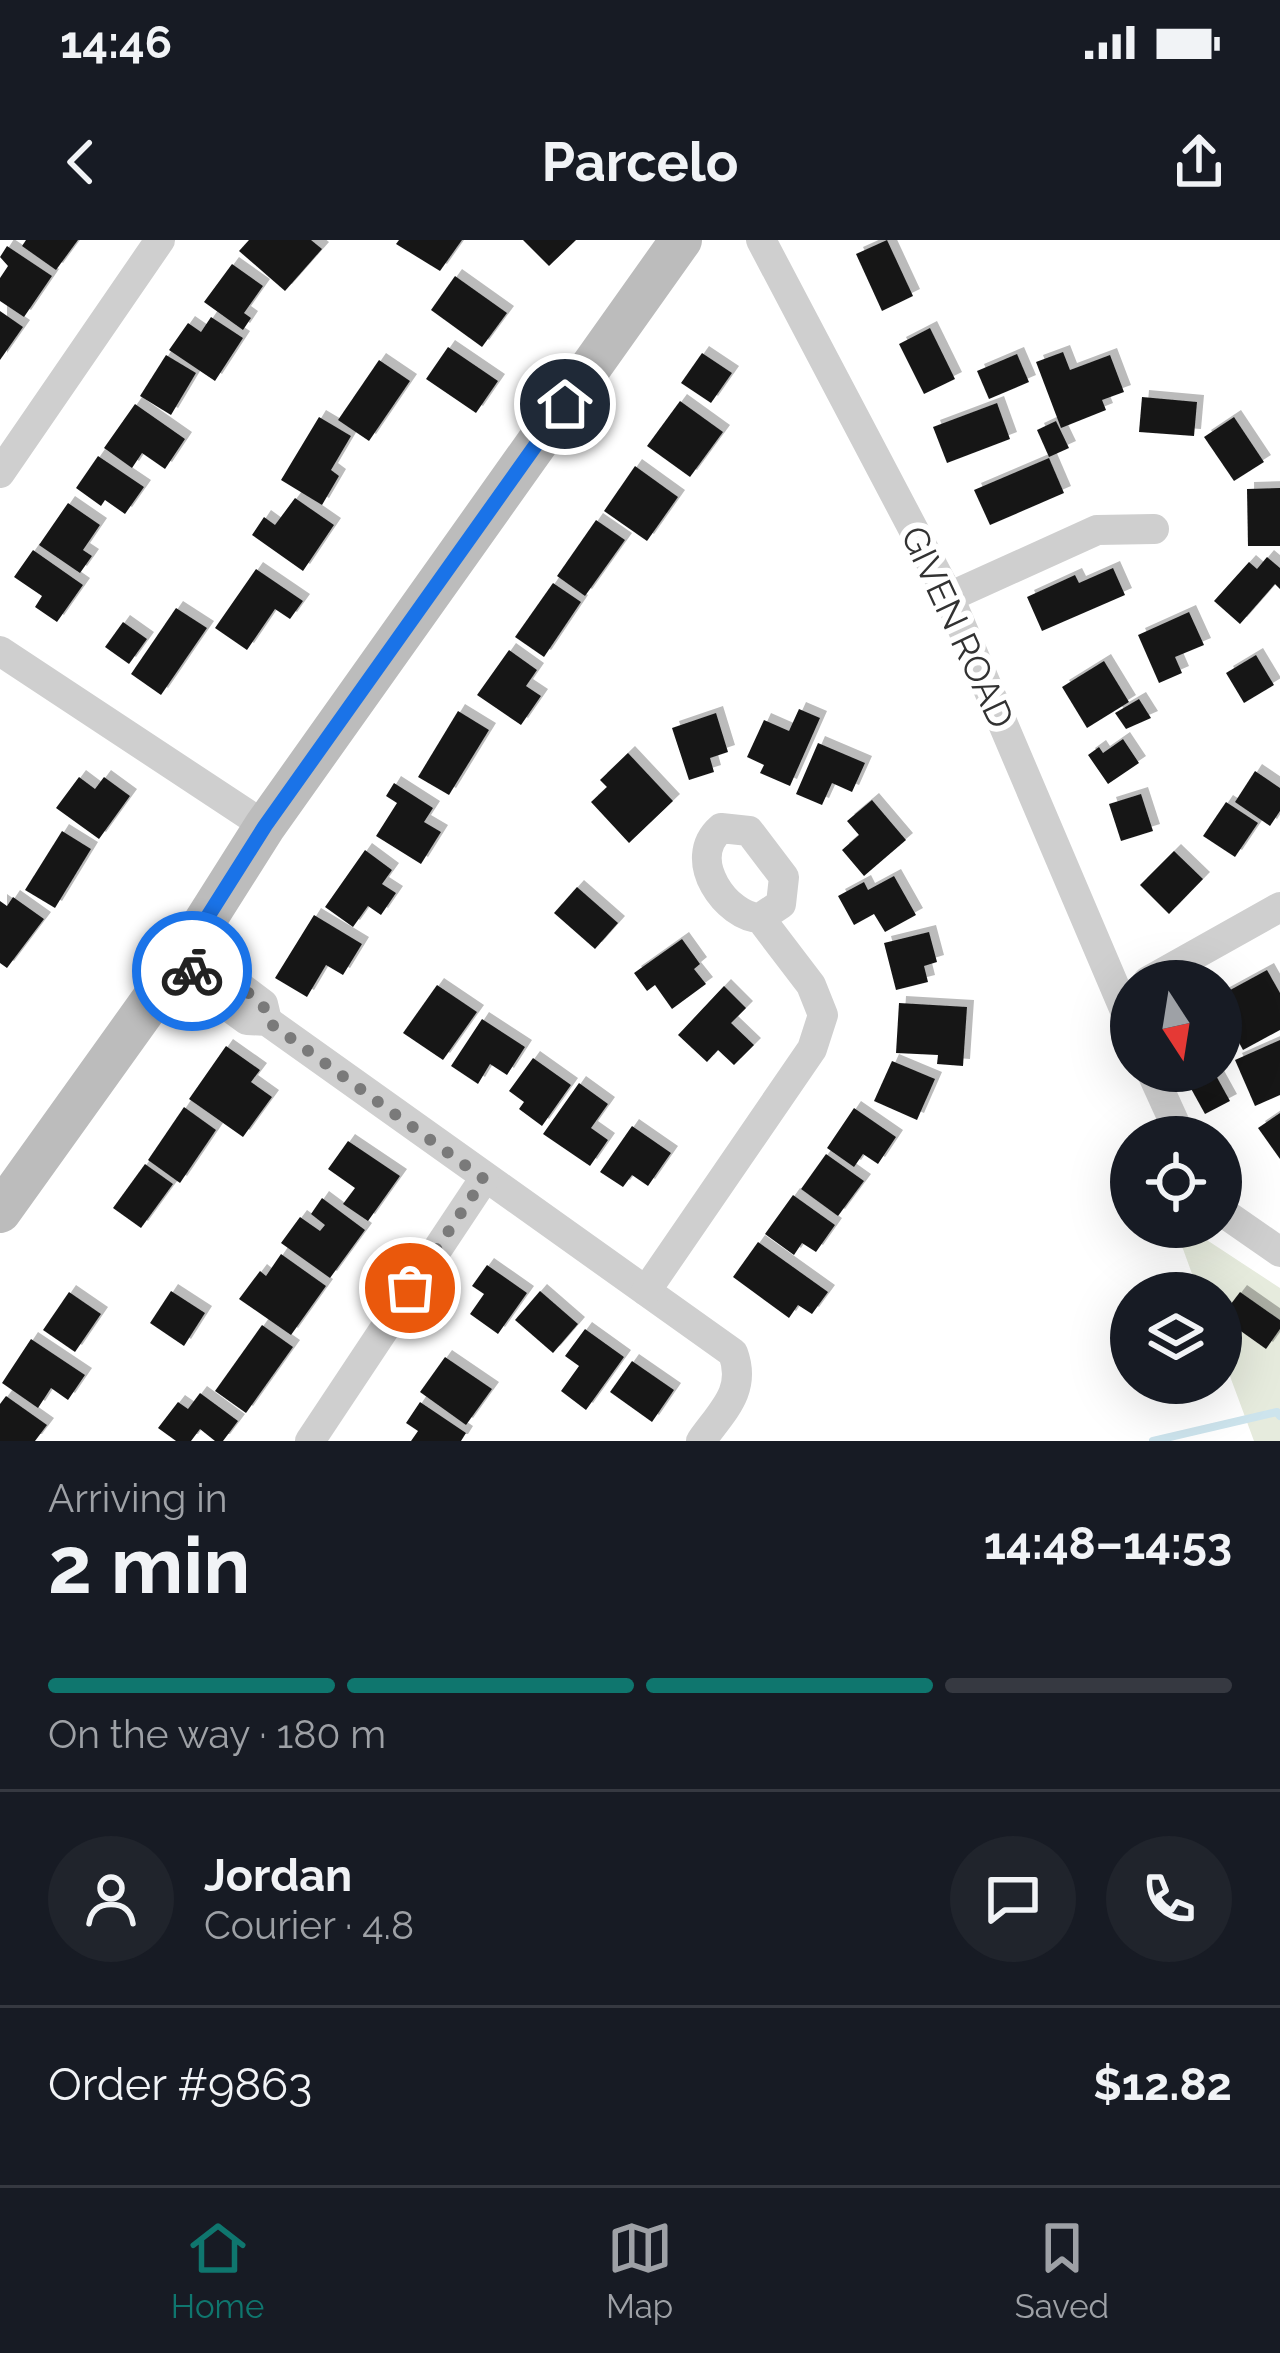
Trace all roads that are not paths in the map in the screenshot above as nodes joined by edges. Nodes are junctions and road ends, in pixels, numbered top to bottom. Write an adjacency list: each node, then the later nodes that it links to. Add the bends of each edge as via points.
1 (160, 240): 4 (street)
2 (681, 240): 8 (main road)
3 (761, 240): 6 (street, GIVEN ROAD)
4 (0, 473)
5 (1154, 529): 6 (street, via 1097,530)
6 (949, 596): 11 (street, GIVEN ROAD)
7 (0, 651): 8 (street)
8 (265, 826): 13 (main road)
9 (1280, 907): 12 (street)
10 (760, 918): 18 (street, via 819,1000 820,1029)
11 (1111, 960)
12 (1185, 960)
13 (193, 971): 14 (street, via 211,994 248,1020 267,1021); 15 (main road)
14 (484, 1179): 18 (street); 19 (street)
15 (0, 1212)
16 (1242, 1225): 17 (street)
17 (1280, 1252)
18 (646, 1291): 20 (street, via 734,1353 734,1396)
19 (310, 1441)
20 (701, 1441)

